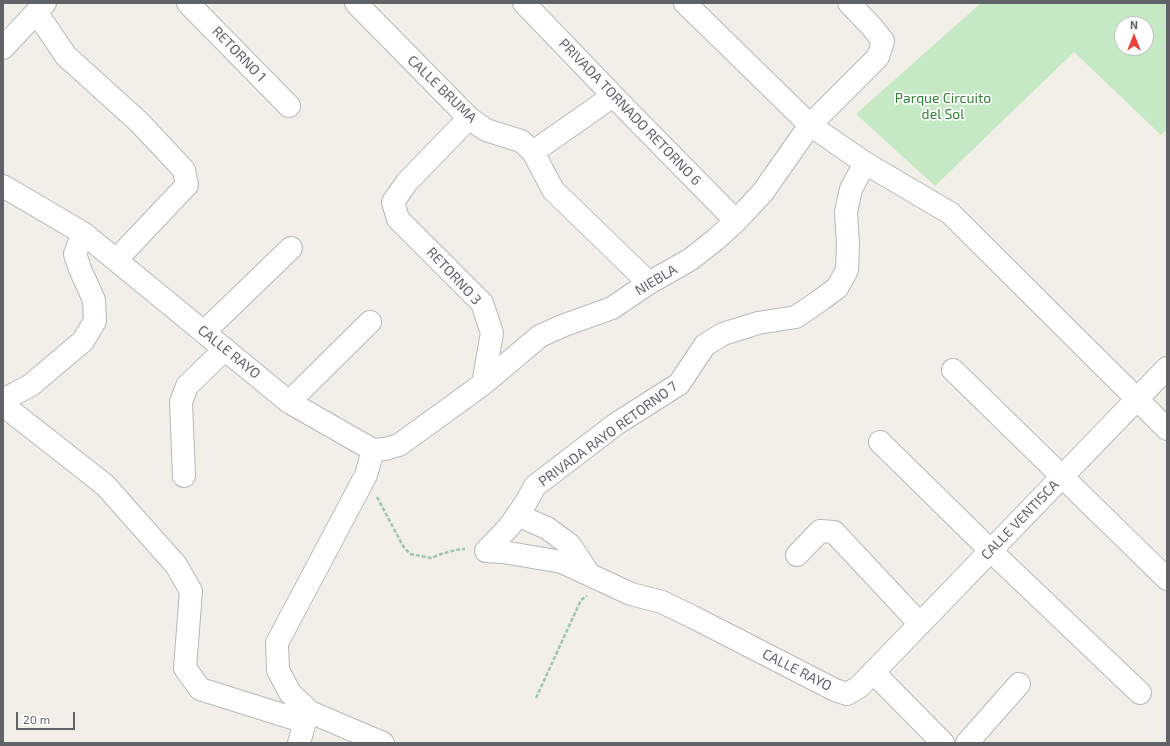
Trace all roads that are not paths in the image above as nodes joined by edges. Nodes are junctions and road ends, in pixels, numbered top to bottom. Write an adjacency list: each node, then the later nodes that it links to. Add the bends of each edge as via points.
1 (188, 3): 9 (street, RETORNO 1)
2 (356, 3): 10 (street, CALLE BRUMA)
3 (524, 3): 8 (street, PRIVADA TORNADO RETORNO 6)
4 (685, 3): 11 (street)
5 (849, 3): 11 (street, NIEBLA, via 883,41 878,57)
6 (41, 8): 7 (street); 18 (street, via 66,56 138,122 184,170 188,185)
7 (3, 48)
8 (613, 96): 12 (street); 15 (street, PRIVADA TORNADO RETORNO 6)
9 (289, 106)
10 (469, 118): 12 (street, CALLE BRUMA, via 486,130 521,141); 25 (street, RETORNO 3, via 407,182 393,202 398,219 482,303 492,334)
11 (810, 125): 13 (street); 15 (street, NIEBLA, via 763,192)
12 (533, 152): 19 (street, CALLE BRUMA, via 553,190)
13 (865, 163): 26 (street, via 950,213); 35 (street, PRIVADA RAYO RETORNO 7, via 851,188 846,212 847,270 837,288 796,317 758,323 723,334 705,345 679,384 616,424 534,486)
14 (3, 186): 16 (street, CALLE RAYO)
15 (736, 221): 19 (street, NIEBLA, via 691,259)
16 (83, 233): 18 (street, CALLE RAYO); 27 (street, via 75,254 94,300 95,320 83,341 31,385)
17 (291, 248): 21 (street)
18 (116, 260): 21 (street, CALLE RAYO)
19 (649, 283): 25 (street, NIEBLA, via 612,308 540,336)
20 (370, 322): 28 (street)
21 (204, 332): 22 (street, CALLE RAYO)
22 (225, 349): 28 (street, CALLE RAYO); 33 (street, via 188,386 181,402)
23 (1167, 368): 26 (street, CALLE VENTISCA)
24 (953, 370): 34 (street)
25 (483, 384): 32 (street, NIEBLA, via 399,445)
26 (1137, 399): 30 (street); 34 (street, CALLE VENTISCA)
27 (3, 400)
28 (289, 402): 32 (street, CALLE RAYO)
29 (3, 405): 44 (street, via 105,485 176,565 191,591 185,668 200,689)
30 (1167, 429)
31 (880, 442): 36 (street)
32 (373, 450): 44 (street, via 366,475 277,642 278,670 290,694)
33 (184, 476)
34 (1062, 476): 36 (street, CALLE VENTISCA); 39 (street)
35 (517, 515): 38 (street, via 547,528 570,545); 38 (street, PRIVADA RAYO RETORNO 7, via 486,551 562,562)
36 (991, 551): 40 (street, CALLE VENTISCA); 43 (street)
37 (797, 555): 40 (street, via 820,531 834,532)
38 (589, 574): 41 (street, CALLE RAYO, via 631,594 662,602 835,690 847,694 859,687)
39 (1167, 579)
40 (920, 624): 41 (street, CALLE VENTISCA)
41 (873, 672): 47 (street)
42 (1019, 684): 48 (street)
43 (1140, 693)
44 (308, 717): 45 (street); 46 (street)
45 (299, 743)
46 (383, 743)
47 (943, 743)
48 (967, 743)

